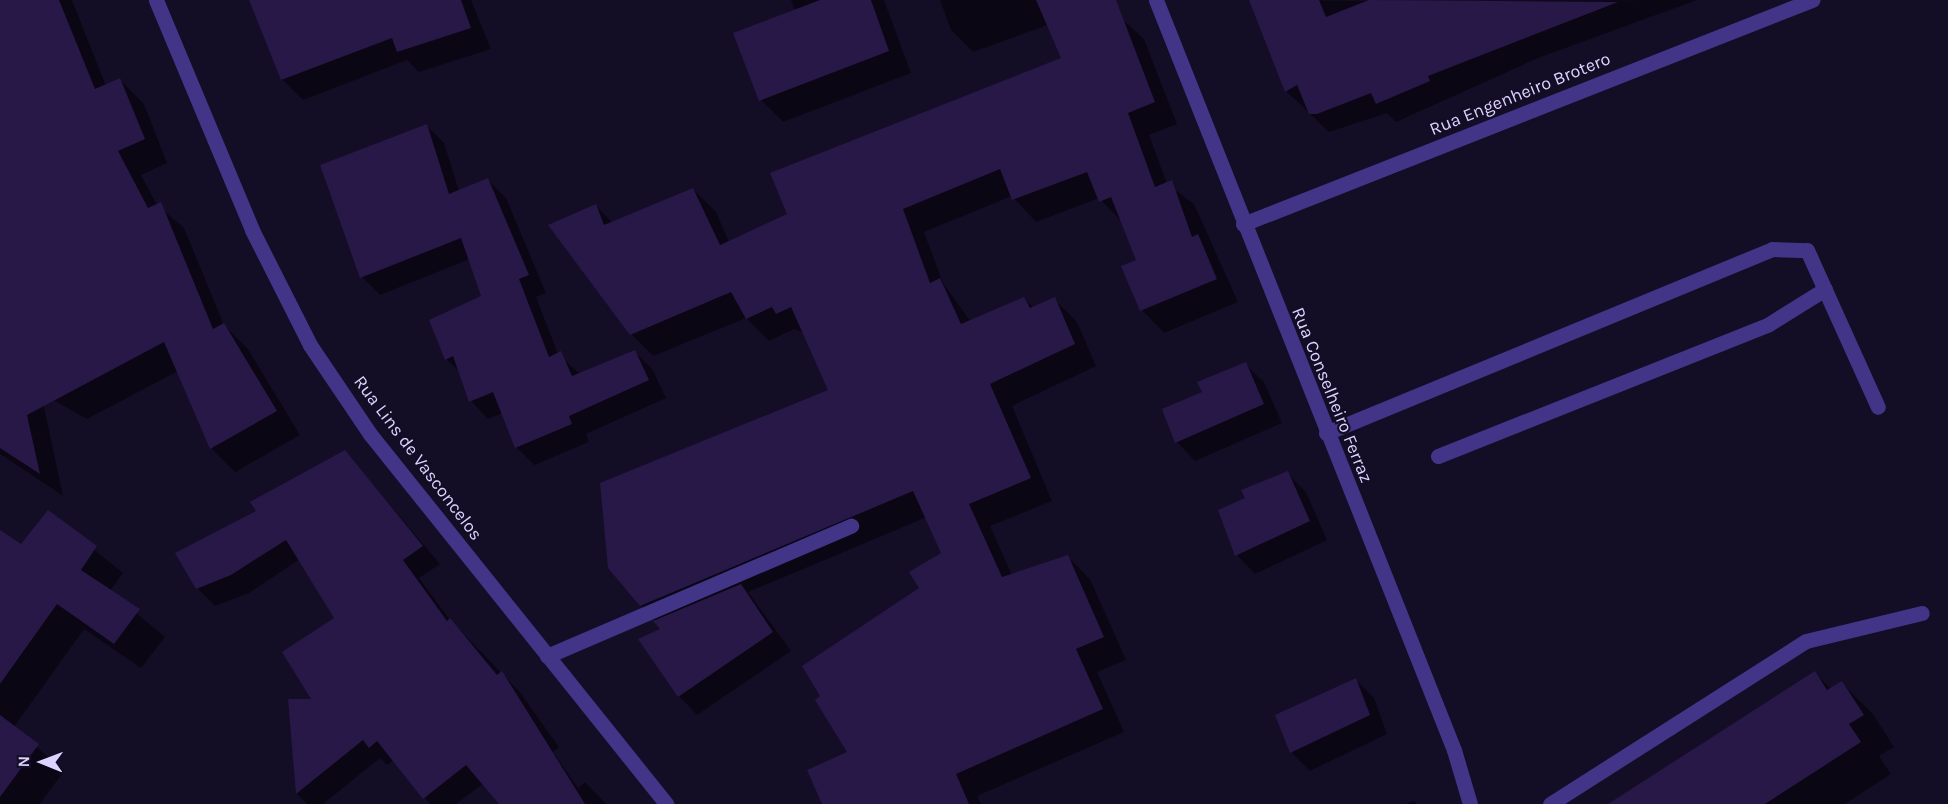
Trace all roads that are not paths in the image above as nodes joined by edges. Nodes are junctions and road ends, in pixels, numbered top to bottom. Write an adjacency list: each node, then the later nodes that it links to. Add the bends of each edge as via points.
1 (156, 0): 11 (street, Rua Lins de Vasconcelos, via 252,230 310,345 370,434)
2 (1156, 0): 4 (street, Rua Conselheiro Ferraz)
3 (1812, 0): 4 (street, Rua Engenheiro Brotero)
4 (1243, 224): 7 (street, Rua Conselheiro Ferraz)
5 (1825, 288): 6 (street); 7 (street, via 1807,250 1772,249); 8 (street, via 1769,324)
6 (1878, 407)
7 (1326, 433): 13 (street, Rua Conselheiro Ferraz, via 1455,750)
8 (1438, 456)
9 (851, 526): 11 (street)
10 (1922, 612): 14 (street, via 1806,641)
11 (548, 656): 12 (street, Rua Lins de Vasconcelos)
12 (666, 804)
13 (1470, 804)
14 (1550, 804)

